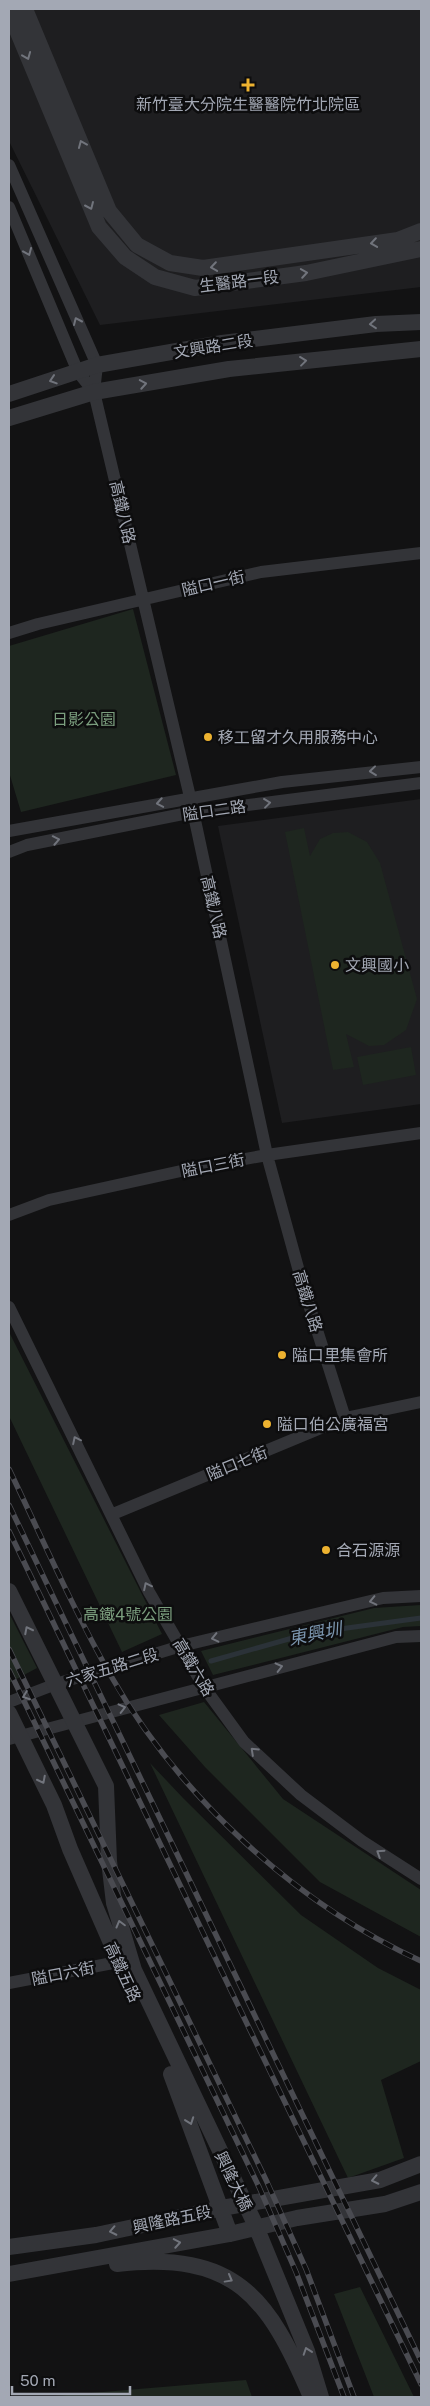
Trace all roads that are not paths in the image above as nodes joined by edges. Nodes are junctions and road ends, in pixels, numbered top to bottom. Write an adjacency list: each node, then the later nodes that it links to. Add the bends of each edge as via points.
1 (24, 9): 5 (street, 生醫路一段, one-way to 1, via 398,240 203,268 170,262 137,245 109,211)
2 (9, 11): 6 (street, 生醫路一段, one-way to 6, via 99,228 126,257 155,277 195,288 306,273)
3 (9, 165): 9 (street, one-way to 3)
4 (9, 207): 10 (street, 高鐵八路, one-way to 10)
5 (421, 231)
6 (421, 249)
7 (421, 322): 9 (street, 文興路二段, one-way to 9, via 376,324 222,343)
8 (421, 349): 11 (street, 文興路二段, one-way to 8, via 229,370)
9 (97, 365): 10 (street, 文興路二段); 11 (street, 高鐵八路)
10 (78, 372): 11 (street, 高鐵八路); 12 (street, 文興路二段, one-way to 12)
11 (94, 392): 13 (street, 文興路二段); 15 (street, 高鐵八路)
12 (9, 394)
13 (9, 418)
14 (421, 553): 15 (street, 隘口一街, via 261,572)
15 (144, 599): 16 (street, 隘口一街); 19 (street, 高鐵八路)
16 (9, 633)
17 (421, 767): 19 (street, 隘口二路, one-way to 19, via 282,782)
18 (421, 783): 20 (street, 隘口二路, one-way to 18)
19 (190, 797): 20 (street, 高鐵八路); 21 (street, 隘口二路, one-way to 21)
20 (193, 812): 22 (street, 隘口二路, one-way to 20, via 27,845); 24 (street, 高鐵八路)
21 (9, 831)
22 (9, 852)
23 (421, 1133): 24 (street, 隘口三街)
24 (267, 1155): 25 (street, 隘口三街, via 49,1200); 28 (street, 高鐵八路, via 303,1286)
25 (9, 1215)
26 (9, 1307): 29 (street, 高鐵六路, one-way to 26)
27 (421, 1402): 28 (street, 隘口七街)
28 (345, 1418): 29 (street, 隘口七街)
29 (113, 1514): 33 (street, 高鐵六路, one-way to 29, via 149,1592)
30 (9, 1591): 34 (street, 高鐵五路, one-way to 30)
31 (421, 1596): 33 (street, 六家五路二段, one-way to 33, via 383,1598)
32 (421, 1636): 35 (street, one-way to 32, via 396,1637)
33 (182, 1646): 34 (street, 六家五路二段); 35 (street, 高鐵六路)
34 (56, 1684): 36 (street, 六家五路二段, one-way to 36); 38 (street, 高鐵五路)
35 (204, 1687): 38 (street, one-way to 35); 40 (street, 高鐵六路, one-way to 35, via 362,1841 301,1795 244,1742)
36 (9, 1702)
37 (9, 1713): 39 (street, 高鐵五路)
38 (75, 1720): 39 (street); 42 (street, 高鐵五路, one-way to 38, via 114,1904 106,1786)
39 (14, 1737): 41 (street, 高鐵五路, one-way to 41, via 54,1805)
40 (420, 1877)
41 (118, 1962): 43 (street, 隘口六街); 46 (street, 高鐵五路, one-way to 46, via 179,2091)
42 (134, 1970): 52 (street, 興隆大橋, one-way to 42, via 307,2351 265,2246)
43 (9, 1983)
44 (421, 2164): 46 (street, 興隆路五段, one-way to 46, via 380,2180)
45 (421, 2192): 47 (street, 興隆路五段, via 384,2204 297,2218)
46 (222, 2208): 47 (street, 高鐵五路); 48 (street, 興隆路五段, one-way to 48, via 96,2235)
47 (230, 2234): 49 (street, 興隆路五段, one-way to 47)
48 (9, 2247)
49 (9, 2274)
50 (9, 2284): 51 (street, one-way to 51, via 148,2261 205,2267 230,2278 264,2308 280,2331)
51 (311, 2397)
52 (321, 2397)

